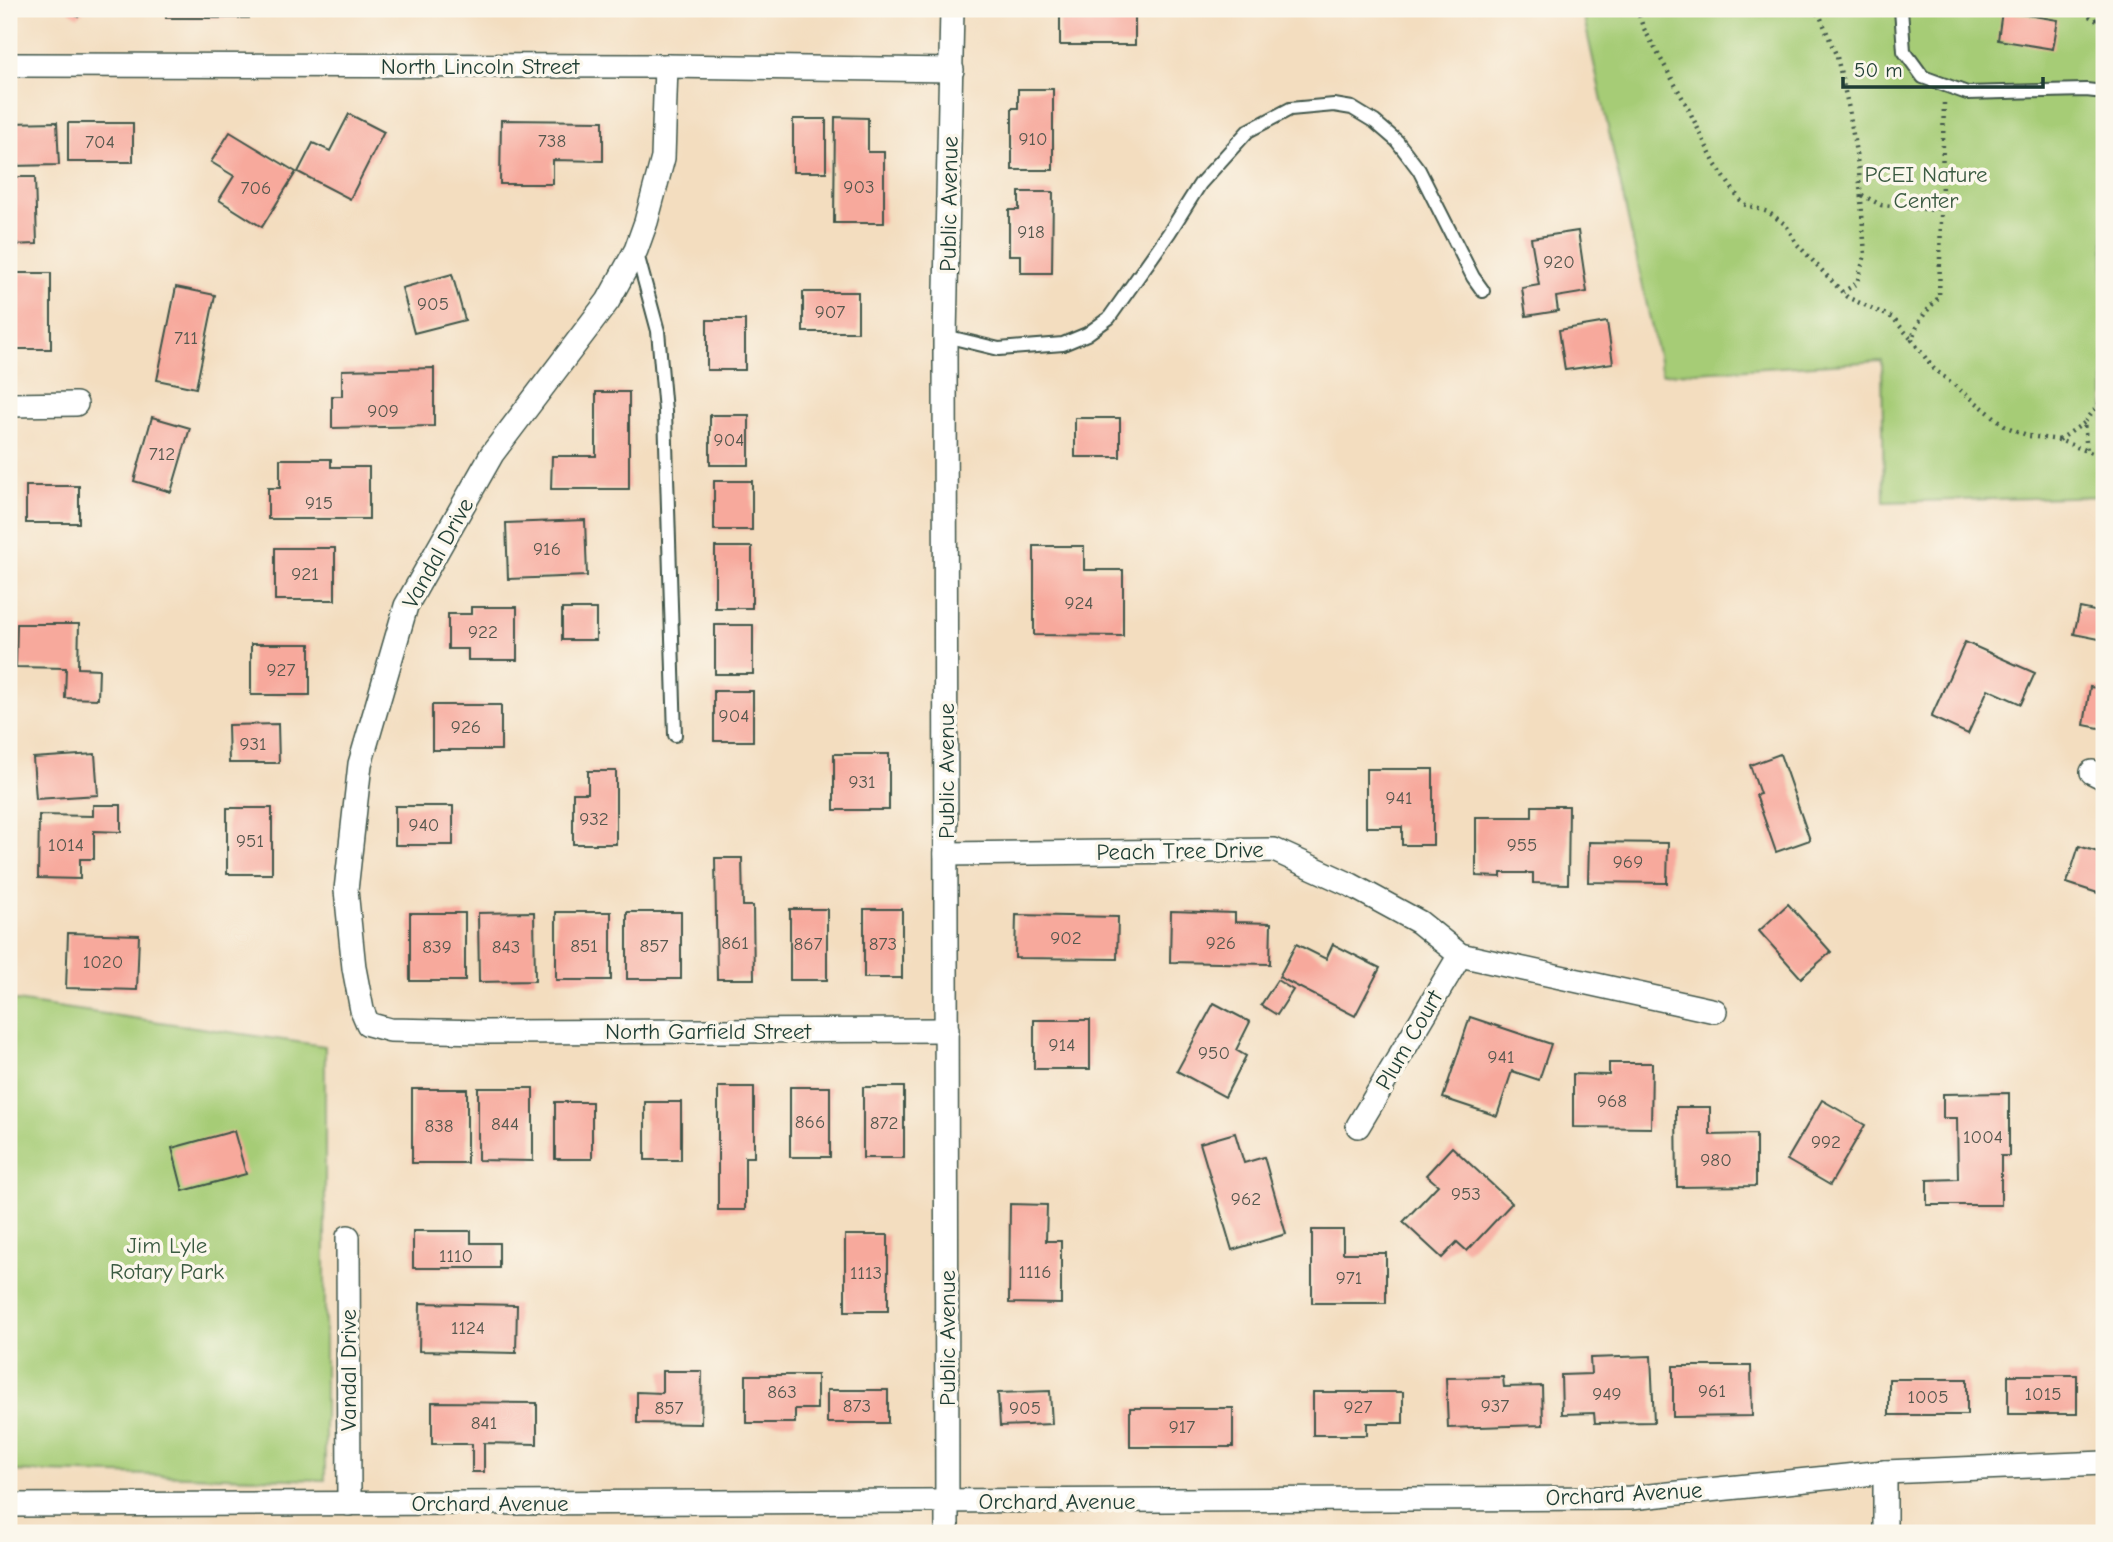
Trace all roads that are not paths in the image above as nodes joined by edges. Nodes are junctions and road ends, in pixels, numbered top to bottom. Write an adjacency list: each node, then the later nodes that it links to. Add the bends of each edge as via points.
1 (952, 9): 5 (street, Public Avenue)
2 (1901, 9): 6 (lane, via 1904,51 1923,77 1967,93)
3 (9, 65): 4 (street, North Lincoln Street)
4 (666, 66): 5 (street, North Lincoln Street); 7 (street, Vandal Drive, via 663,158)
5 (952, 70): 9 (street, Public Avenue)
6 (2104, 92)
7 (636, 250): 12 (lane, via 658,331 665,411); 17 (street, Vandal Drive, via 608,301 492,454 406,606 360,764 346,890 362,1010 368,1024 390,1030)
8 (1483, 291): 9 (lane, via 1419,170 1404,151 1374,122 1352,108 1334,105 1290,109 1248,131 1200,184 1109,317 1087,334 1063,344 999,349)
9 (945, 336): 13 (street, Public Avenue)
10 (76, 404): 11 (street)
11 (9, 405)
12 (675, 735)
13 (946, 854): 14 (street, Peach Tree Drive, via 1274,850 1351,884 1419,922); 16 (street, Public Avenue)
14 (1460, 955): 15 (street, Peach Tree Drive); 18 (street, Plum Court)
15 (1715, 1011)
16 (947, 1030): 17 (street, North Garfield Street); 22 (street, Public Avenue)
17 (470, 1032)
18 (1359, 1126)
19 (348, 1237): 23 (street, Vandal Drive)
20 (2104, 1464): 21 (street, Orchard Avenue)
21 (1885, 1472): 22 (street, Orchard Avenue, via 1630,1498); 26 (street)
22 (947, 1501): 23 (street, Orchard Avenue); 25 (street, Public Avenue)
23 (349, 1504): 24 (street, Orchard Avenue)
24 (9, 1505)
25 (947, 1533)
26 (1885, 1533)

